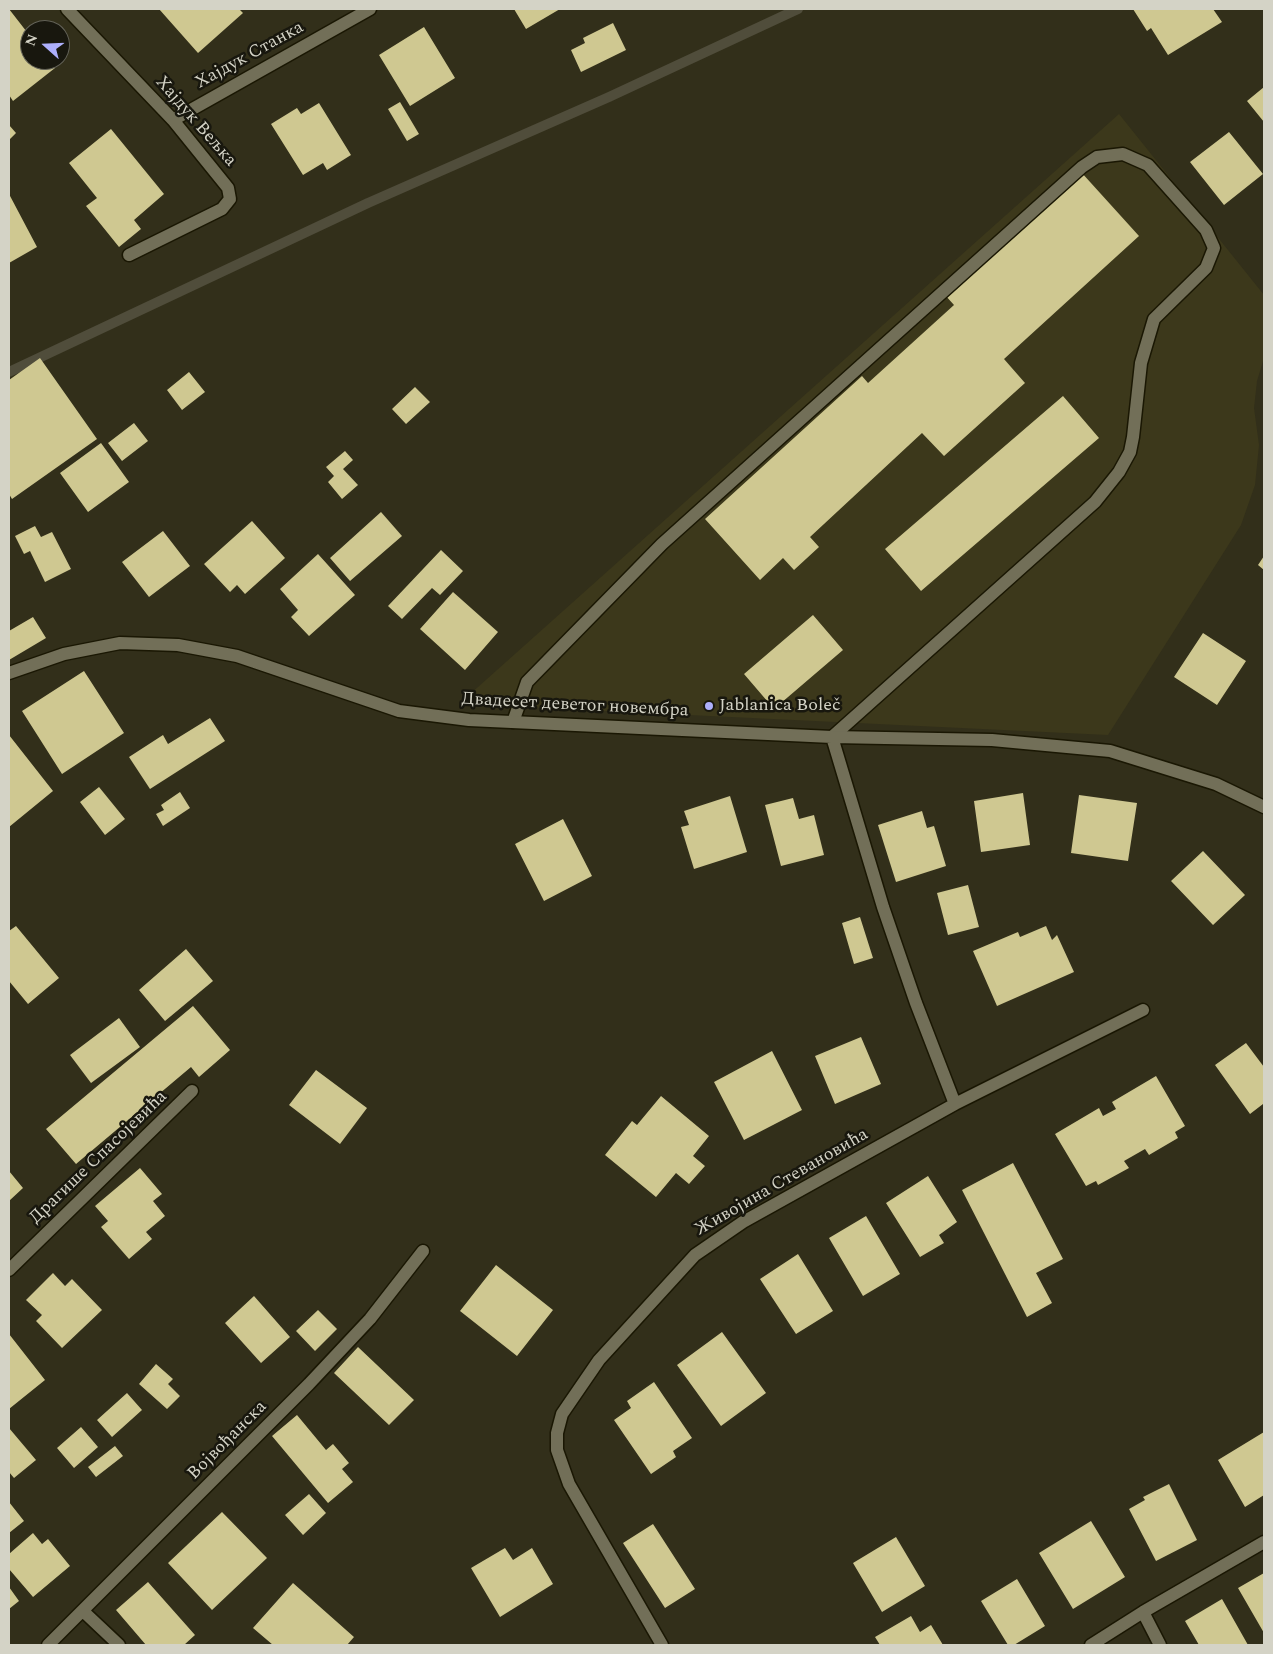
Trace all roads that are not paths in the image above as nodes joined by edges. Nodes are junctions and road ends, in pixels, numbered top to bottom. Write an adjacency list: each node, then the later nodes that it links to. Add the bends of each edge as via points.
1 (67, 9): 3 (street, Хајдук Вељка)
2 (370, 9): 3 (street, Хајдук Станка)
3 (173, 120): 4 (street, Хајдук Вељка, via 228,188 230,199 222,209)
4 (129, 255)
5 (9, 673): 6 (street, Двадесет деветог новембра, via 64,654 120,643 178,645 237,656 399,711)
6 (513, 722): 7 (street, Двадесет деветог новембра); 7 (street, via 527,682 662,544 1082,167 1097,157 1123,154 1148,165 1206,230 1214,248 1206,268 1154,319 1141,363 1130,452 1119,472 1095,502)
7 (832, 737): 8 (street, Двадесет деветог новембра, via 992,740 1110,751 1216,784); 11 (street, via 883,907)
8 (1264, 807)
9 (1143, 1010): 11 (street, Живојина Стевановића)
10 (192, 1091): 13 (street, Драгише Спасојевића)
11 (955, 1104): 19 (street, Живојина Стевановића, via 742,1222 695,1255 599,1360 562,1414 557,1450 570,1484)
12 (423, 1251): 15 (street, Војвођанска, via 370,1319 309,1384)
13 (9, 1270)
14 (1264, 1542): 16 (street)
15 (84, 1612): 17 (street, Војвођанска); 18 (street)
16 (1143, 1612): 20 (street); 21 (street)
17 (48, 1645)
18 (119, 1645)
19 (662, 1645)
20 (1091, 1645)
21 (1160, 1645)

